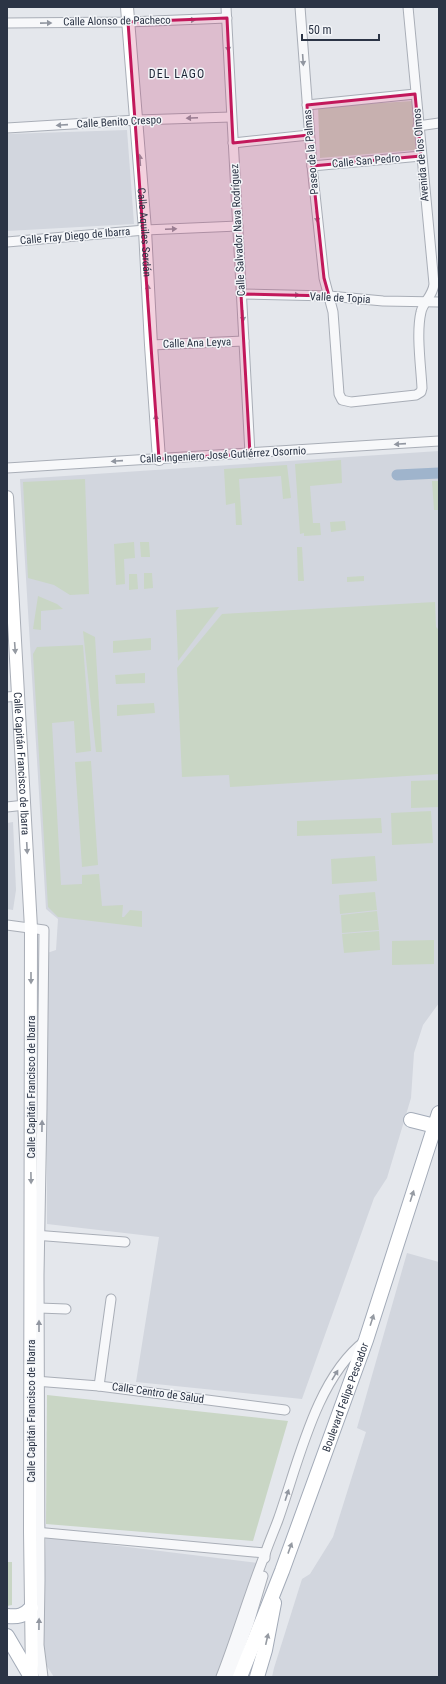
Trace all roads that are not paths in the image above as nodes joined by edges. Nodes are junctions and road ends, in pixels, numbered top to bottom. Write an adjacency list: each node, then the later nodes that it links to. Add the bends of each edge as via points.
1 (127, 7): 6 (street, Calle Aquiles Serdán)
2 (226, 7): 5 (street, Calle Salvador Nava Rodríguez)
3 (300, 7): 9 (street, Paseo de la Palmas, one-way to 9)
4 (408, 7): 8 (street, Avenida de los Olmos)
5 (227, 18): 6 (street, Calle Alonso de Pacheco, one-way to 5); 10 (street, Calle Salvador Nava Rodríguez, one-way to 10)
6 (128, 22): 7 (street, Calle Alonso de Pacheco, one-way to 6); 11 (street, Calle Aquiles Serdán)
7 (7, 23)
8 (415, 94): 9 (street); 13 (street, Avenida de los Olmos)
9 (307, 105): 15 (street, Paseo de la Palmas)
10 (231, 117): 11 (street, Calle Benito Crespo, one-way to 11); 16 (street, Calle Salvador Nava Rodríguez)
11 (137, 120): 14 (street, Calle Benito Crespo, one-way to 14); 20 (street, Calle Aquiles Serdán, one-way to 11)
12 (439, 123): 13 (street)
13 (418, 126): 17 (street, Avenida de los Olmos)
14 (7, 128)
15 (309, 135): 16 (street); 18 (street, Paseo de la Palmas)
16 (233, 143): 19 (street, Calle Salvador Nava Rodríguez)
17 (421, 156): 18 (street, Calle San Pedro); 24 (street, Avenida de los Olmos, via 434,284 431,296)
18 (312, 166): 23 (street, Paseo de la Palmas, one-way to 23, via 324,278)
19 (238, 226): 20 (street, Calle Fray Diego de Ibarra, one-way to 19); 22 (street, Calle Salvador Nava Rodríguez)
20 (145, 230): 21 (street, Calle Fray Diego de Ibarra); 27 (street, Calle Aquiles Serdán, one-way to 20)
21 (7, 242)
22 (241, 294): 23 (street, Valle de Topia, one-way to 23); 26 (street, Calle Salvador Nava Rodríguez, one-way to 26)
23 (329, 296): 24 (street, Valle de Topia); 24 (street, Avenida de los Olmos, via 333,312 339,394 346,402 416,395 421,392 419,321)
24 (426, 301): 25 (street, Valle de Topia)
25 (439, 302)
26 (244, 341): 27 (street, Calle Ana Leyva); 29 (street, Calle Salvador Nava Rodríguez)
27 (151, 345): 30 (street, Calle Aquiles Serdán, one-way to 27)
28 (439, 441): 29 (street, Calle Ingeniero José Gutiérrez Osornio, one-way to 29)
29 (250, 454): 30 (street, Calle Ingeniero José Gutiérrez Osornio)
30 (159, 459): 31 (street, Calle Ingeniero José Gutiérrez Osornio, one-way to 31)
31 (7, 468)
32 (7, 497): 33 (street, Calle Capitán Francisco de Ibarra)
33 (9, 583): 34 (street, Calle Capitán Francisco de Ibarra, one-way to 34)
34 (13, 696): 35 (street, Calle Capitán Francisco de Ibarra)
35 (24, 805): 36 (street); 38 (street, Calle Capitán Francisco de Ibarra, one-way to 38)
36 (7, 807)
37 (7, 924): 38 (street)
38 (31, 928): 41 (street, Calle Capitán Francisco de Ibarra, one-way to 41); 41 (street, one-way to 38, via 42,1108 44,930)
39 (412, 1120): 40 (main road)
40 (437, 1120): 46 (main road, Boulevard Felipe Pescador, one-way to 40)
41 (35, 1235): 42 (street); 44 (street); 47 (street, Calle Capitán Francisco de Ibarra)
42 (125, 1242)
43 (111, 1299): 48 (street)
44 (39, 1308): 45 (street); 47 (street, one-way to 44)
45 (66, 1310)
46 (366, 1340): 51 (street, one-way to 46, via 322,1398 340,1368); 52 (main road, Boulevard Felipe Pescador, one-way to 46)
47 (35, 1381): 48 (street, Calle Centro de Salud); 50 (street, Calle Capitán Francisco de Ibarra)
48 (99, 1386): 49 (street, Calle Centro de Salud)
49 (286, 1410)
50 (35, 1532): 51 (street); 53 (street, Calle Capitán Francisco de Ibarra); 58 (street, one-way to 50, via 39,1657)
51 (265, 1553): 59 (street); 60 (street, via 255,1604)
52 (276, 1584): 56 (main road, one-way to 52); 61 (main road, Boulevard Felipe Pescador)
53 (31, 1608): 54 (main road, via 22,1616); 57 (street, Calle Capitán Francisco de Ibarra)
54 (7, 1616)
55 (7, 1636): 57 (main road)
56 (259, 1675)
57 (32, 1677)
58 (43, 1677)
59 (221, 1677)
60 (229, 1677)
61 (240, 1677)

